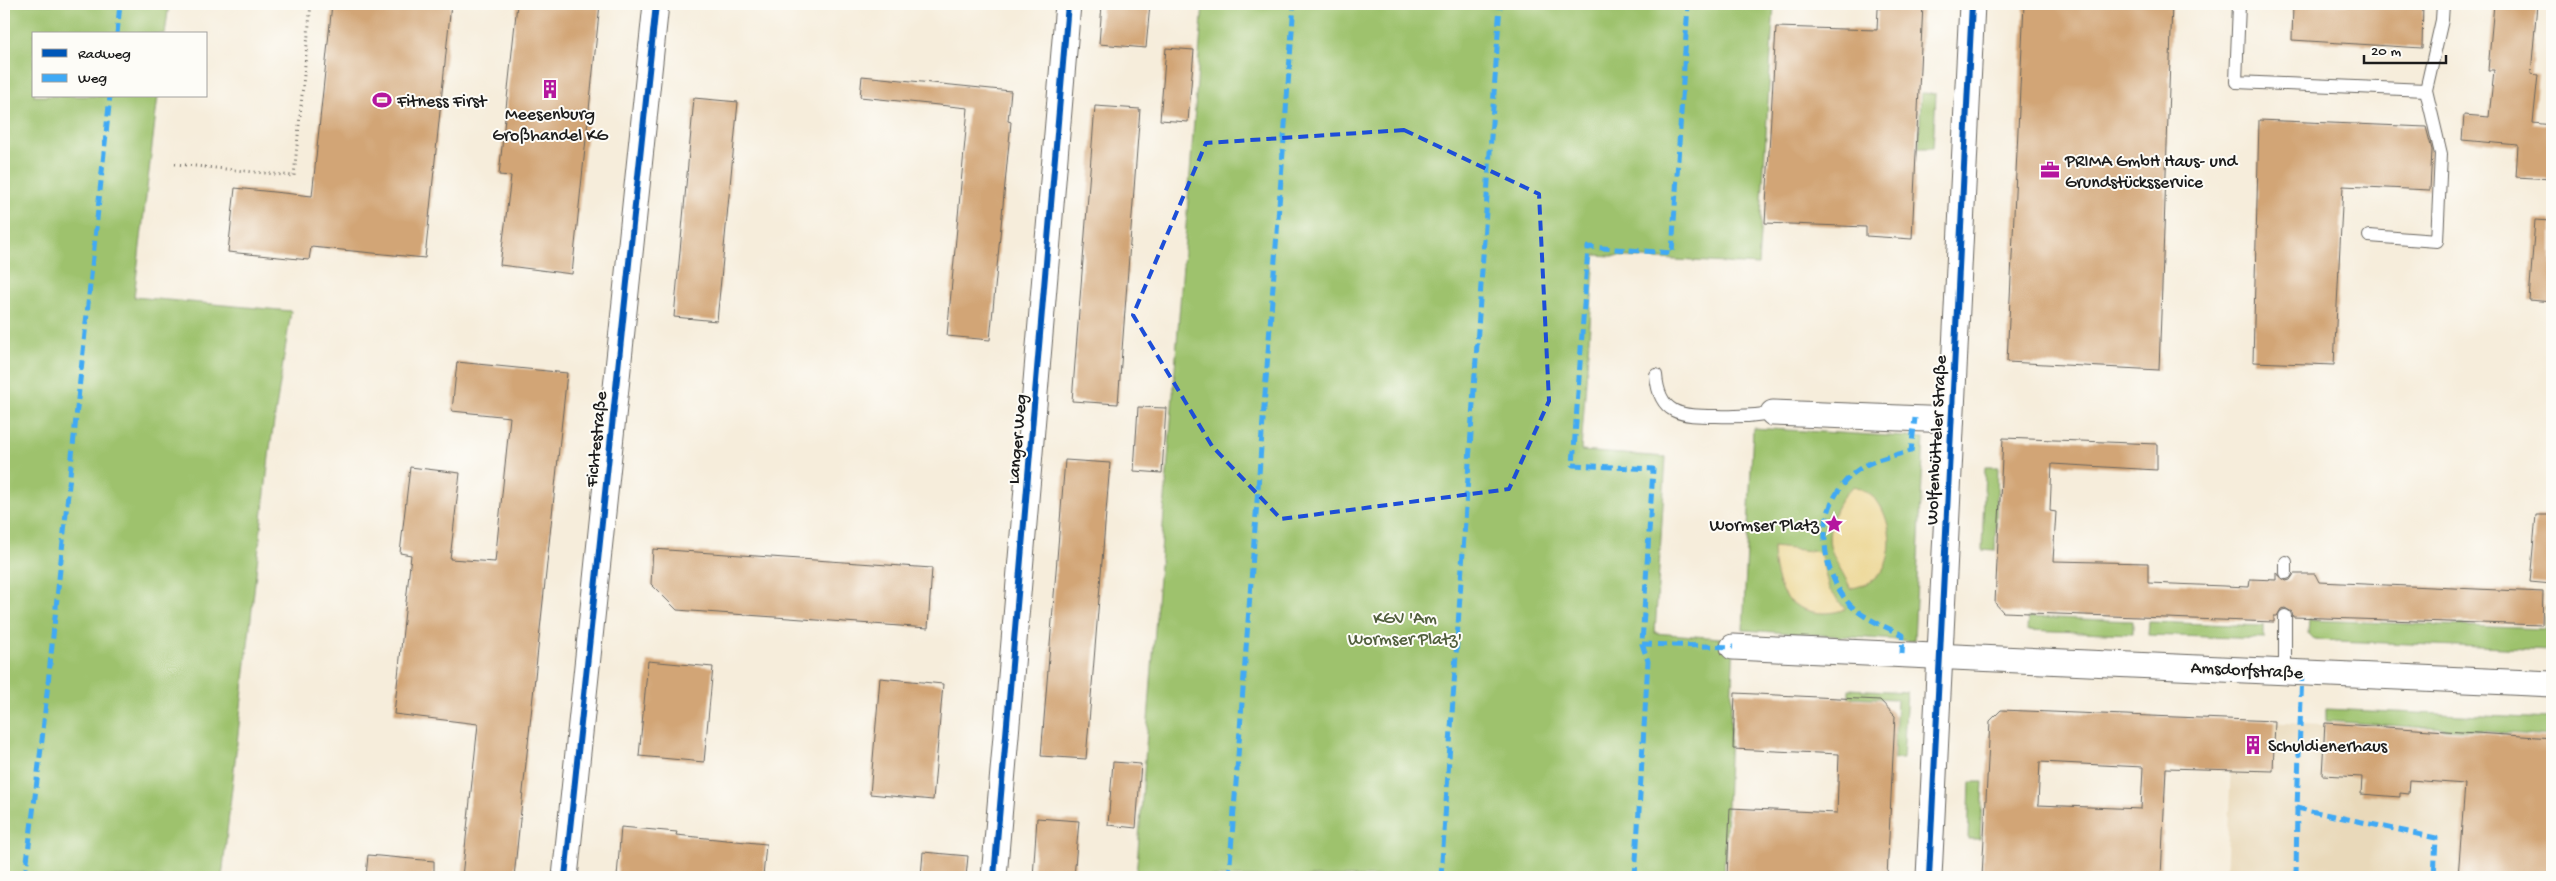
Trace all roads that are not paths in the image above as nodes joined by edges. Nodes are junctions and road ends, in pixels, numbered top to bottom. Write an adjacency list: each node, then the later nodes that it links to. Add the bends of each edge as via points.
1 (656, 4): 16 (street, Fichtestraße)
2 (1068, 4): 17 (street, Langer Weg)
3 (1972, 4): 10 (street, Wolfenbütteler Straße)
4 (2239, 4): 6 (lane, via 2236,82)
5 (2442, 4): 6 (lane, via 2442,20)
6 (2426, 90): 7 (lane, via 2441,154 2438,241)
7 (2369, 236)
8 (1656, 375): 9 (lane, via 1657,390 1666,405 1684,416 1748,417)
9 (1773, 413): 10 (street)
10 (1951, 420): 13 (street, Wolfenbütteler Straße)
11 (2286, 616): 14 (lane)
12 (1733, 648): 13 (street)
13 (1941, 656): 14 (street, Amsdorfstraße); 18 (street, Wolfenbütteler Straße)
14 (2286, 671): 15 (street, Amsdorfstraße)
15 (2552, 684)
16 (565, 877)
17 (994, 877)
18 (1929, 877)

